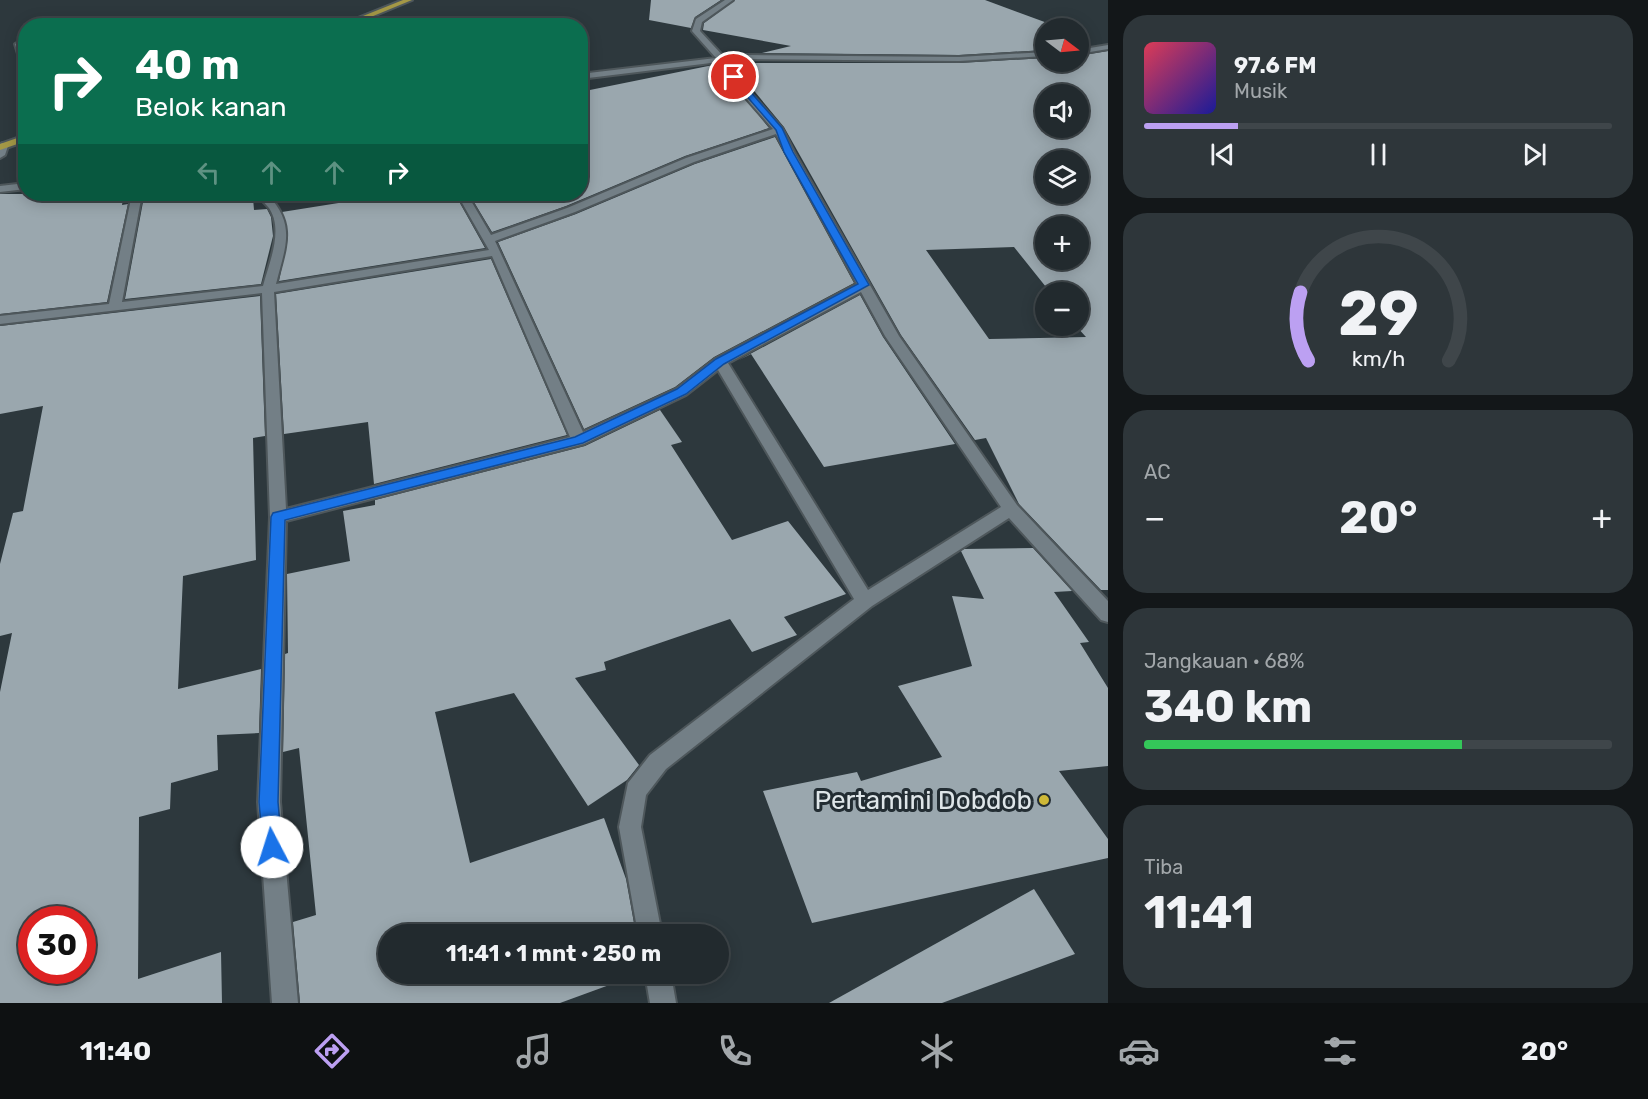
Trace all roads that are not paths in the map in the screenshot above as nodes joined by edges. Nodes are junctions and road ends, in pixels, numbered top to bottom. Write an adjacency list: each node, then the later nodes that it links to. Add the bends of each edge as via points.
1 (409, 0): 3 (highway)
2 (730, 0): 7 (street, via 699,21 696,31)
3 (362, 18)
4 (1108, 47): 5 (street)
5 (1089, 50)
6 (1035, 55): 7 (street, via 959,59)
7 (721, 59): 8 (street); 9 (street)
8 (588, 76)
9 (779, 130): 17 (street, via 690,160); 18 (street)
10 (18, 142): 11 (highway)
11 (1, 149)
12 (18, 187): 13 (street)
13 (0, 189)
14 (136, 201): 20 (street)
15 (268, 201): 19 (street, via 280,226 279,249)
16 (466, 201): 17 (street)
17 (493, 245): 19 (street); 23 (street)
18 (864, 285): 22 (street); 24 (street, via 892,336)
19 (268, 289): 20 (street); 25 (street)
20 (116, 305): 21 (street)
21 (0, 320)
22 (720, 362): 23 (street, via 681,392); 26 (street)
23 (579, 440): 25 (street)
24 (1011, 509): 26 (street); 27 (street)
25 (278, 517): 30 (street, via 269,802)
26 (865, 601): 28 (street, via 658,762 636,791 630,827)
27 (1108, 614)
28 (648, 924)
29 (660, 984): 31 (street)
30 (285, 1003)
31 (663, 1003)

